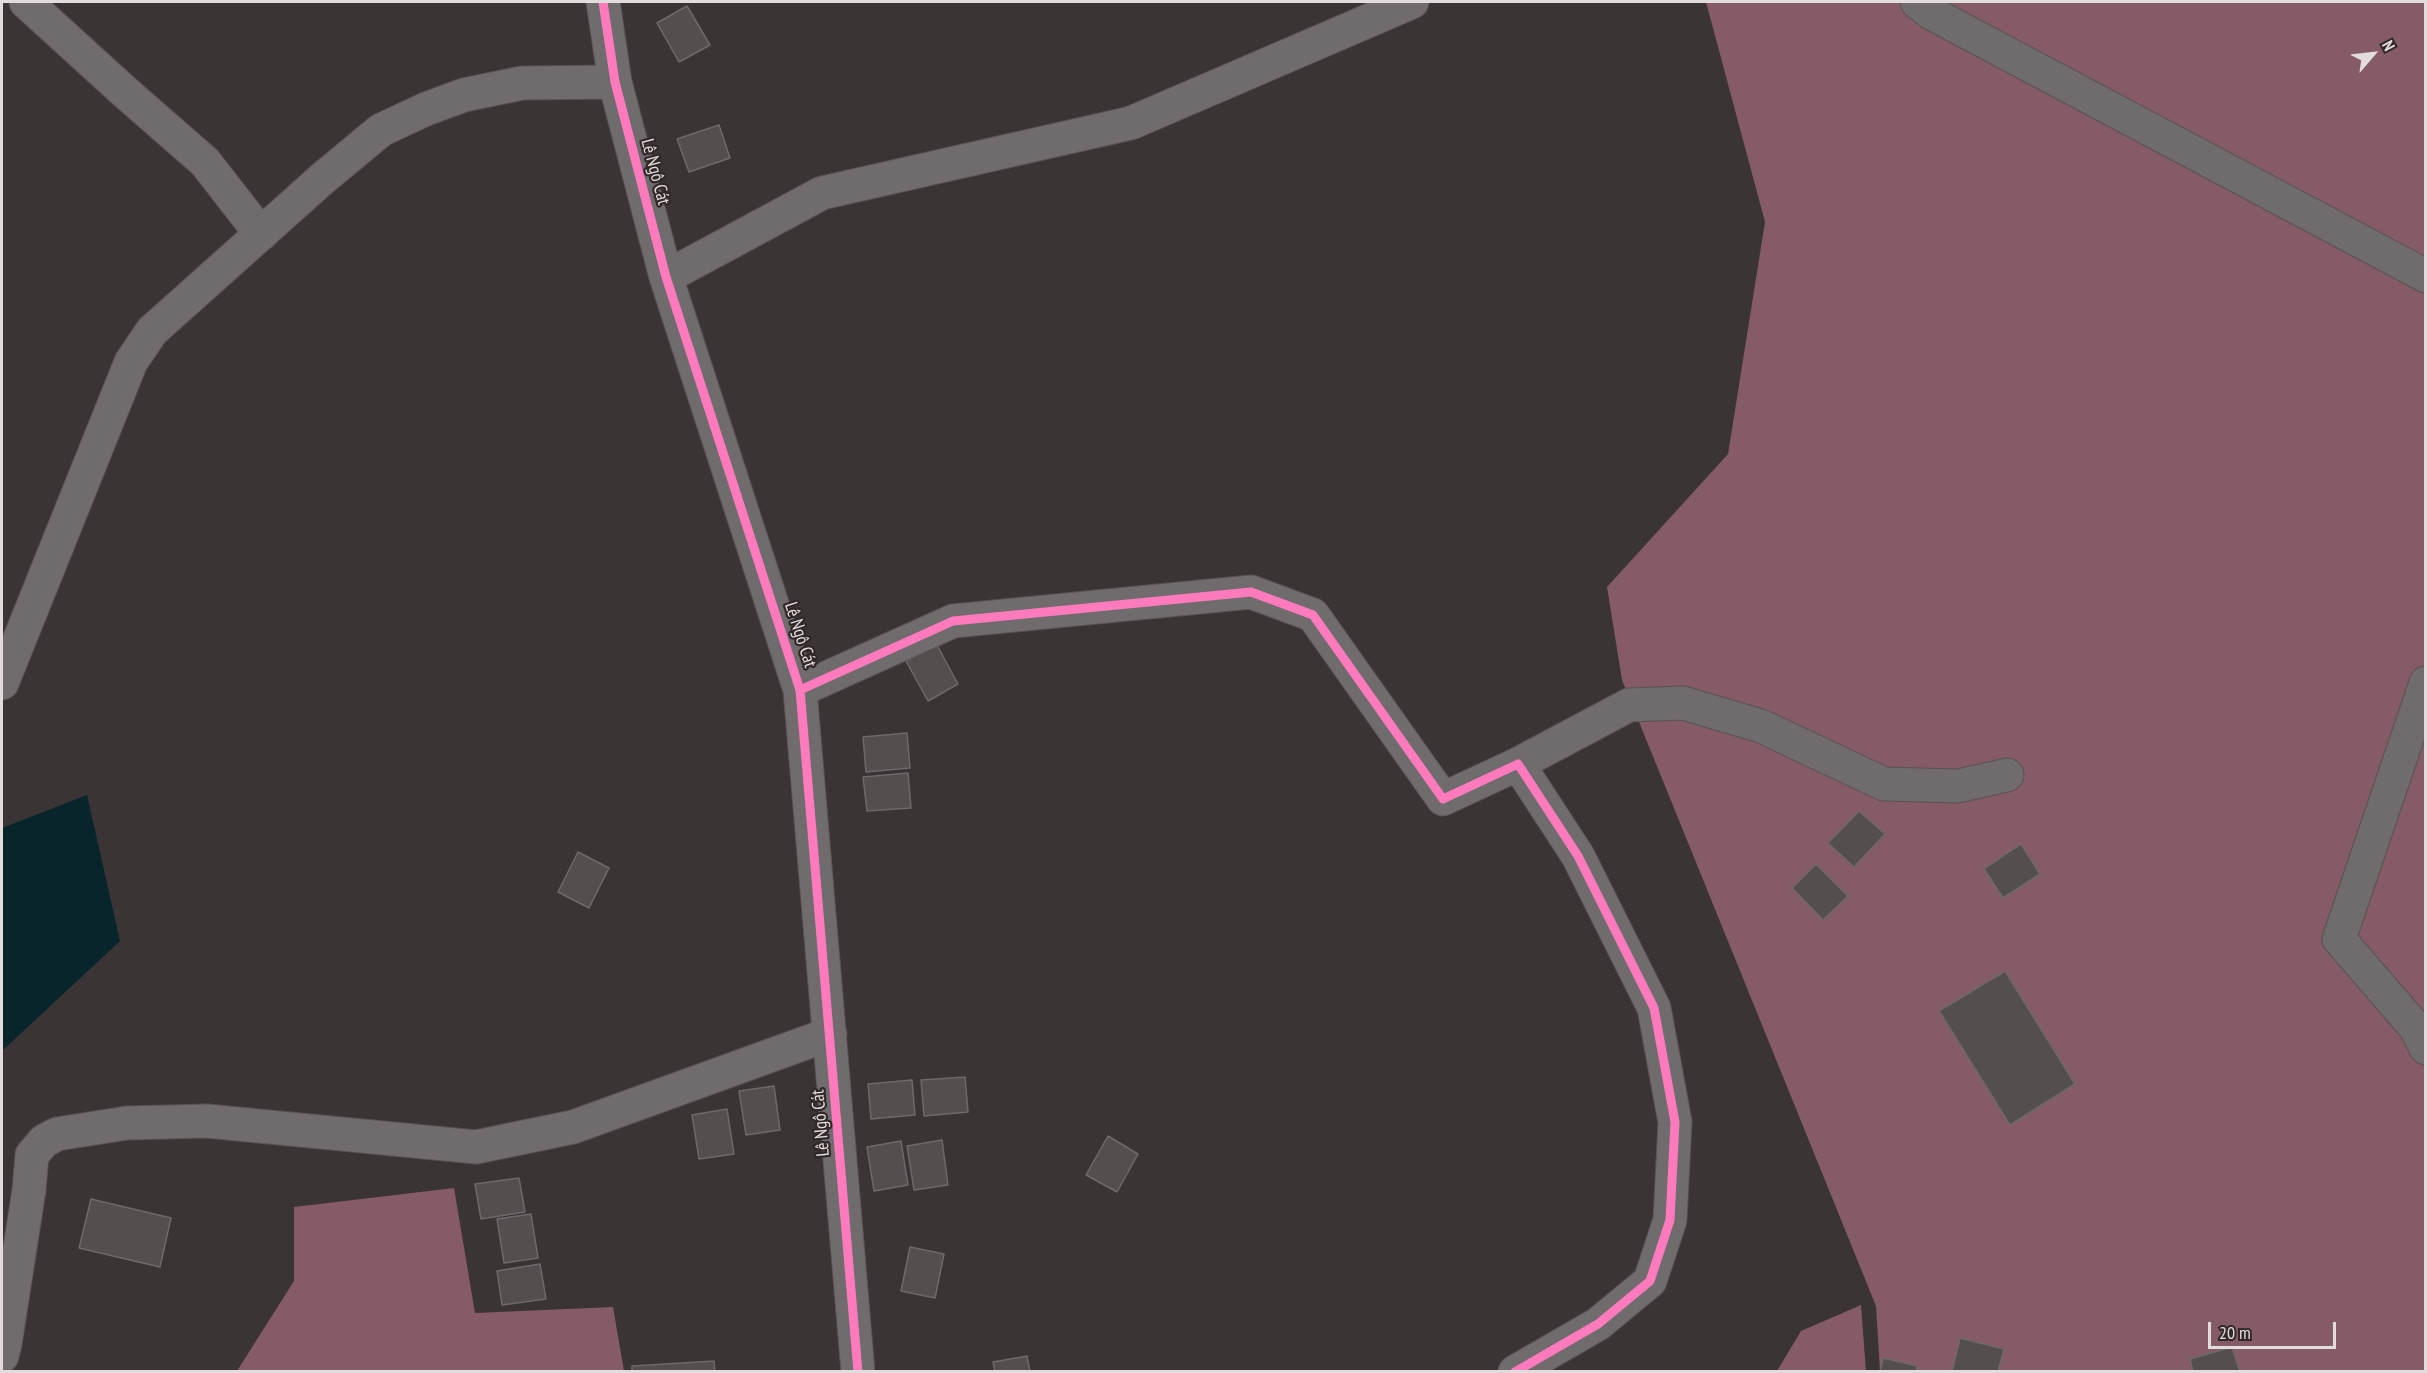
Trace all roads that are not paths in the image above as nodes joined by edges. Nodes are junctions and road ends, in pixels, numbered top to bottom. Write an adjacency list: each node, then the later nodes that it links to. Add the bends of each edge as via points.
1 (26, 2): 6 (street, via 205,162)
2 (603, 2): 5 (street, Lê Ngô Cát)
3 (1412, 2): 8 (street, via 1131,123 822,193)
4 (1917, 2): 7 (street, via 1931,13)
5 (615, 82): 6 (street, via 522,83 464,95 426,109 381,130); 8 (street, Lê Ngô Cát)
6 (261, 234): 10 (street, via 152,331 131,362)
7 (2426, 276)
8 (666, 277): 11 (street, Lê Ngô Cát)
9 (2426, 682): 15 (street, via 2339,939 2415,1027)
10 (2, 683)
11 (800, 690): 12 (street, via 953,621 1251,592 1313,615 1443,799); 14 (street, Lê Ngô Cát)
12 (1518, 764): 13 (street, via 1629,705 1683,703 1761,726 1884,784 1958,786); 18 (street, via 1578,856 1654,1008 1675,1122 1670,1220 1650,1281 1598,1324)
13 (2007, 776)
14 (830, 1034): 16 (street, via 573,1126 476,1147 207,1121 127,1123 57,1134 44,1141 32,1155); 17 (street, Lê Ngô Cát)
15 (2426, 1048)
16 (2, 1356)
17 (858, 1371)
18 (1515, 1371)

